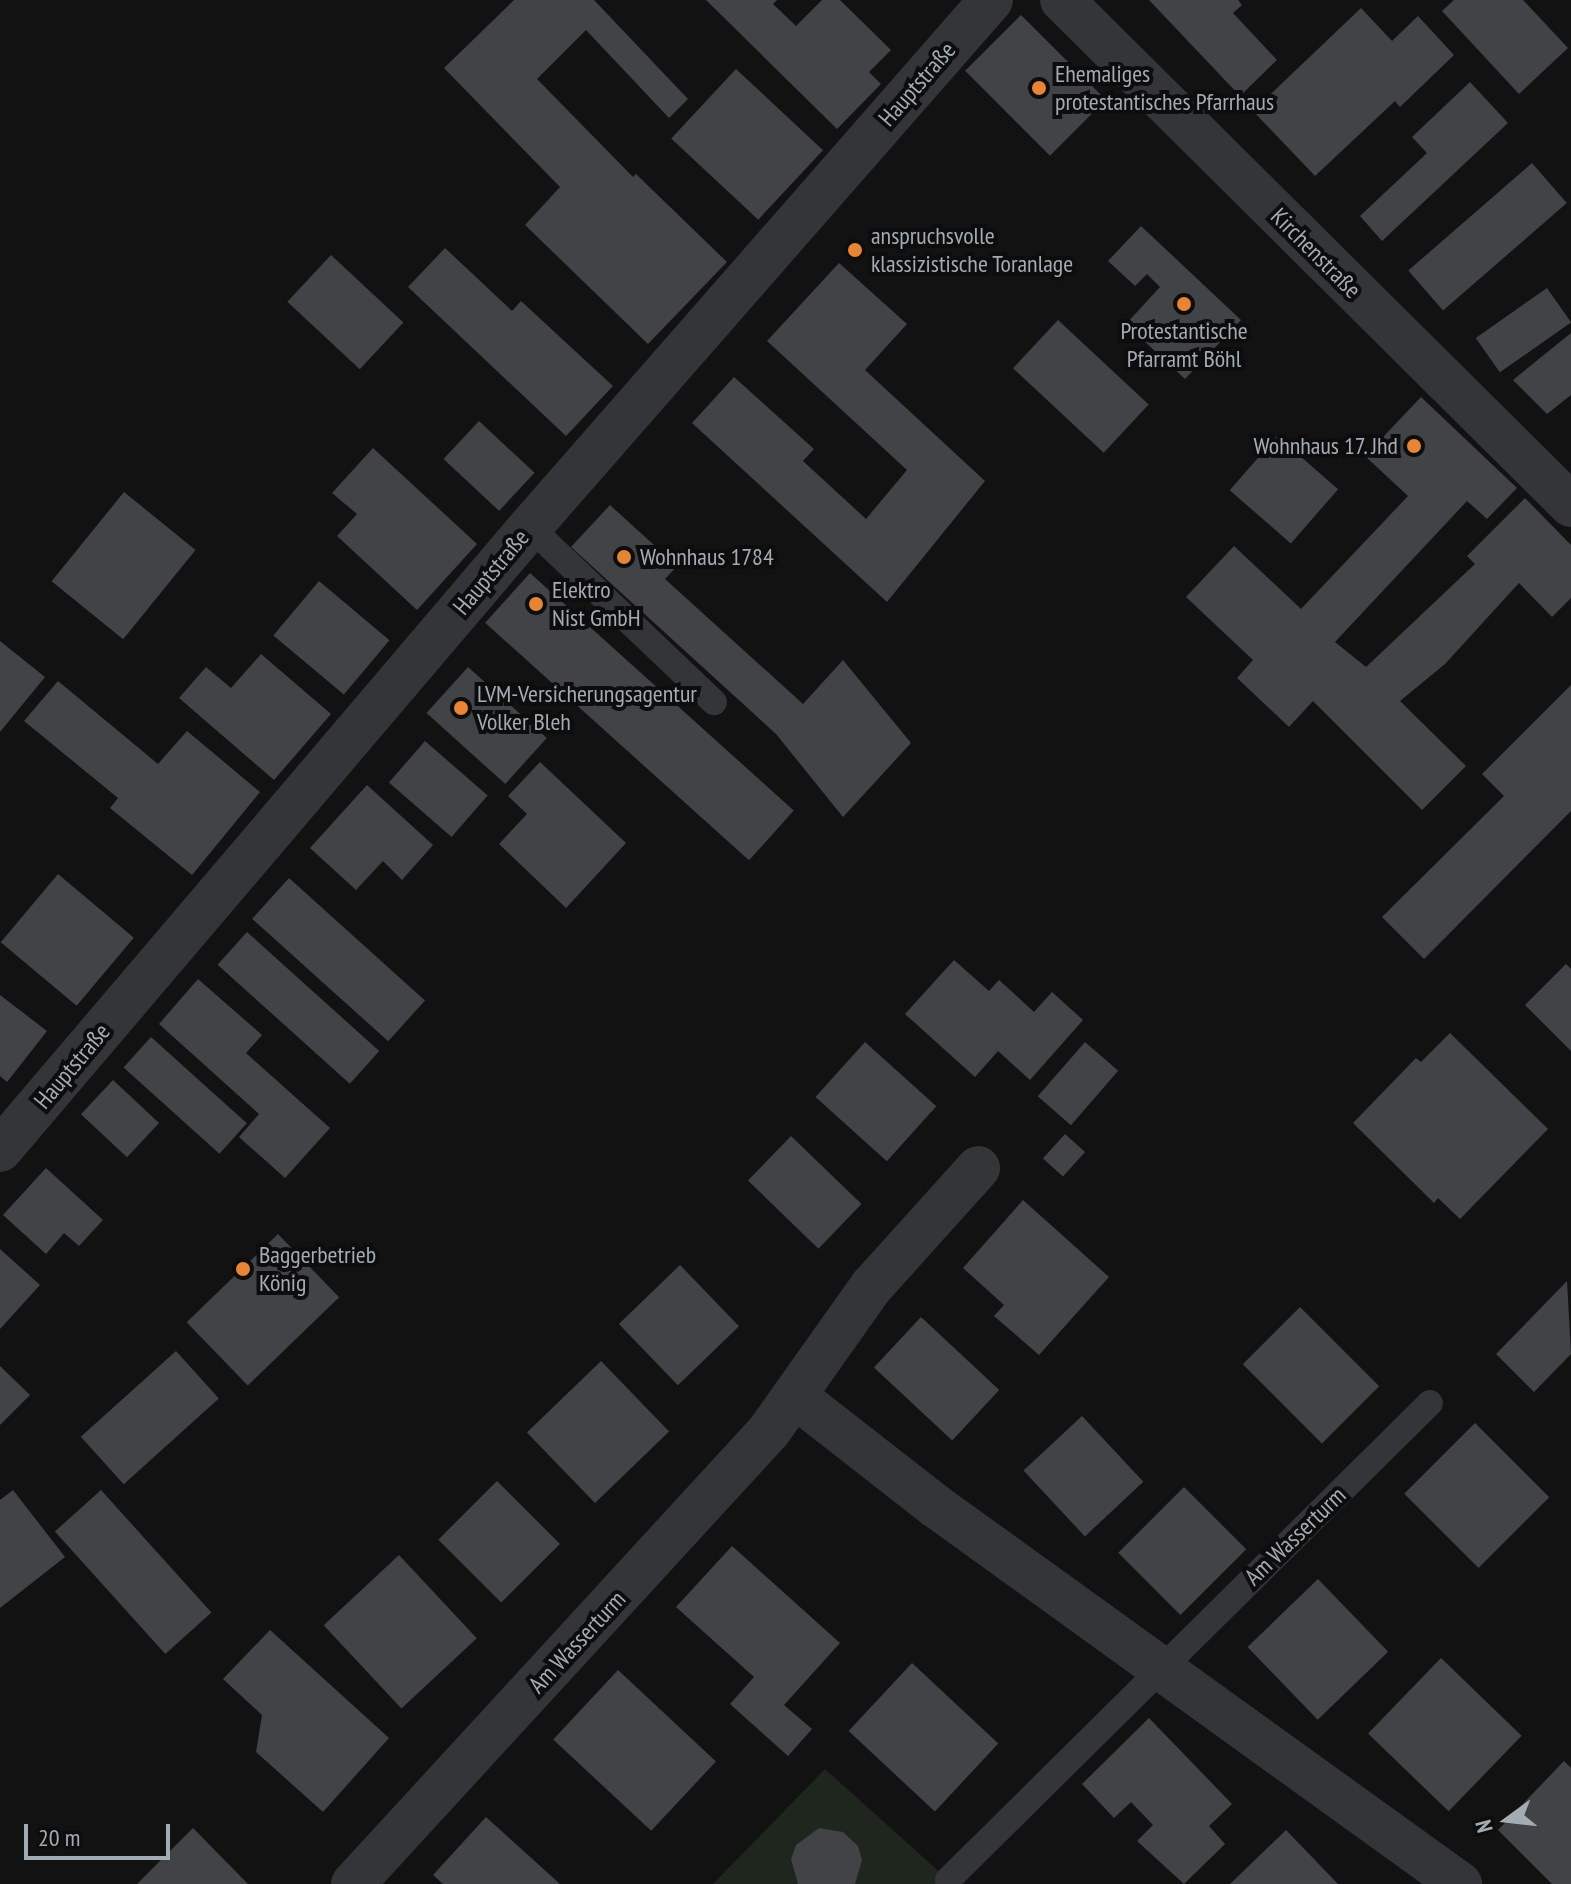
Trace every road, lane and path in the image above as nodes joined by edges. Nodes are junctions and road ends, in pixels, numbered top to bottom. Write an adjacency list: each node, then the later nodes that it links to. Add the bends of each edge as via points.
1 (991, 0): 4 (street, Hauptstraße)
2 (1062, 0): 3 (street, Kirchenstraße)
3 (1571, 505)
4 (530, 527): 5 (lane); 6 (street, Hauptstraße)
5 (714, 702)
6 (0, 1150)
7 (978, 1168): 8 (street, Am Wasserturm, via 871,1287)
8 (796, 1397): 10 (street, via 937,1507); 12 (street, Am Wasserturm, via 727,1479)
9 (1430, 1403): 10 (lane, Am Wasserturm)
10 (1160, 1668): 11 (lane, Am Wasserturm); 13 (street)
11 (948, 1880)
12 (353, 1884)
13 (1460, 1884)

